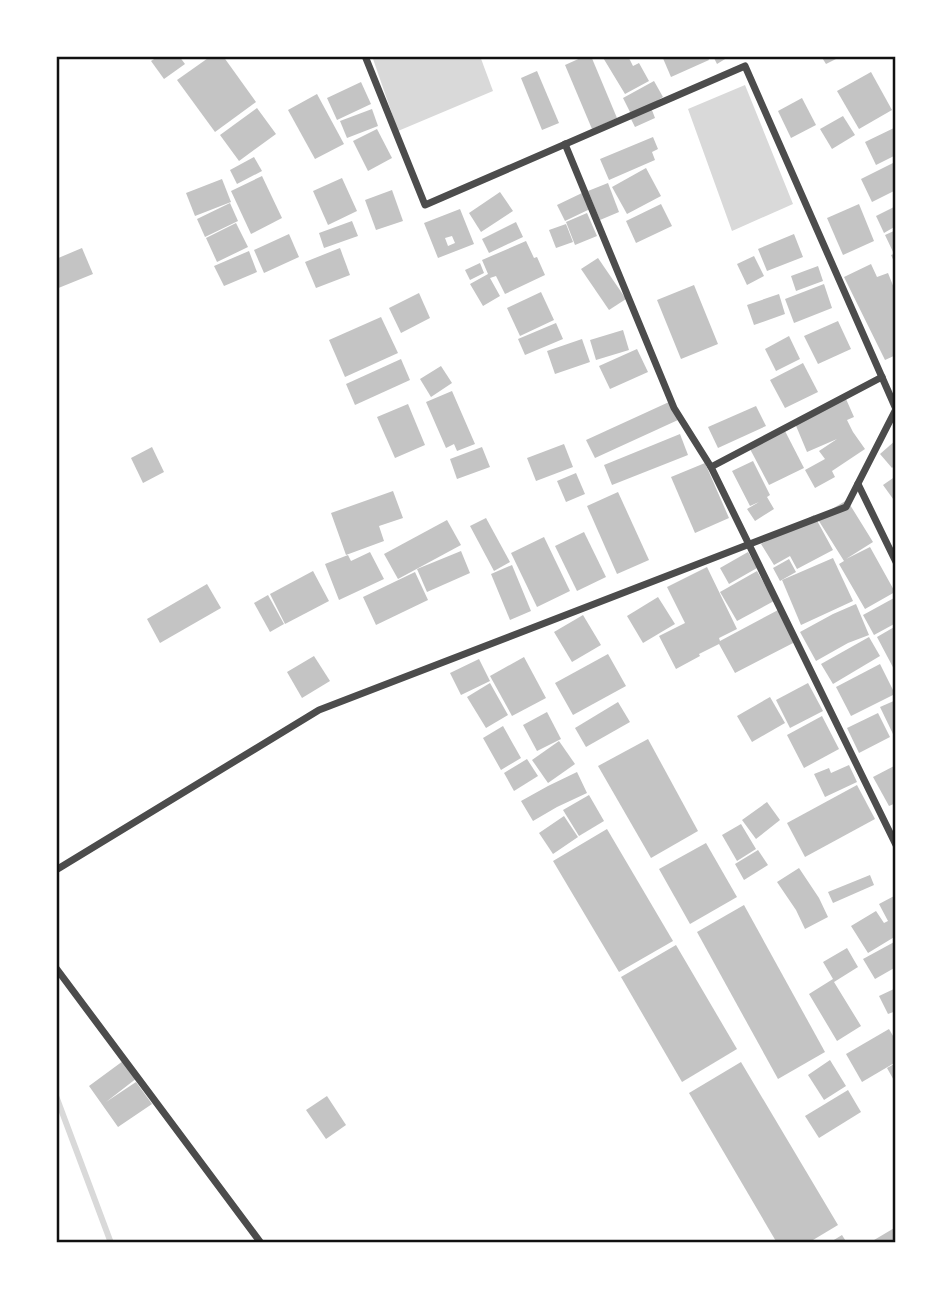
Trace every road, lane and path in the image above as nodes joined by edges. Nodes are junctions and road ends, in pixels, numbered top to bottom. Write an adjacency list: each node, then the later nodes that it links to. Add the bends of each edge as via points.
1 (365, 56): 2 (street, via 425,205)
2 (565, 145): 3 (street, via 745,66); 5 (street, via 674,408)
3 (882, 377): 4 (street); 5 (street)
4 (896, 409): 6 (street)
5 (711, 467): 7 (street)
6 (858, 484): 7 (street, via 846,507); 8 (street)
7 (750, 544): 9 (street); 10 (street, via 319,710)
8 (896, 562)
9 (896, 845)
10 (56, 870)
11 (56, 968): 12 (street)
12 (261, 1243)

